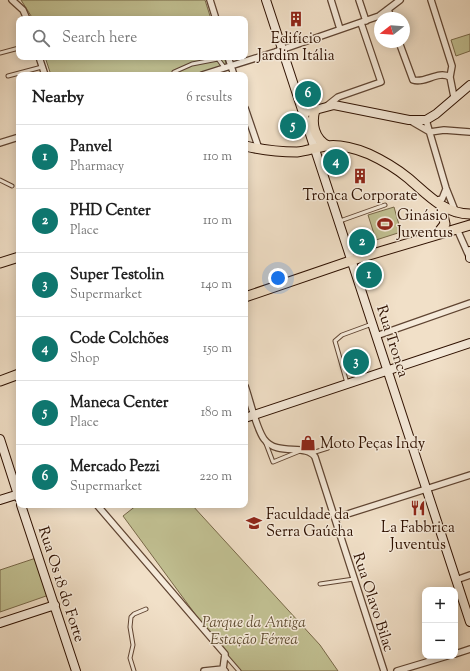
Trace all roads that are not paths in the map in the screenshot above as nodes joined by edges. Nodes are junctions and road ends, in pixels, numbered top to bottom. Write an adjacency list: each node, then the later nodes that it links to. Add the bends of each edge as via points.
1 (12, 0): 10 (street)
2 (210, 0): 11 (street)
3 (266, 0): 16 (street, Rua Tronca)
4 (331, 0): 13 (street)
5 (359, 0): 12 (street)
6 (400, 0): 8 (street)
7 (431, 0): 34 (street, via 452,66)
8 (388, 9): 9 (street); 12 (street, via 379,16)
9 (389, 12)
10 (26, 16)
11 (215, 16)
12 (363, 22): 13 (street); 37 (street, via 381,82 338,97)
13 (340, 29): 16 (street)
14 (401, 48): 34 (street, via 413,80 420,81 442,74)
15 (16, 49): 17 (lane)
16 (283, 49): 23 (street); 39 (street, Rua Tronca)
17 (0, 53)
18 (40, 60): 25 (street)
19 (213, 60): 29 (lane, via 192,64)
20 (219, 60): 26 (lane)
21 (229, 60): 24 (street)
22 (247, 60): 24 (street)
23 (248, 60)
24 (230, 65): 26 (street); 31 (street)
25 (42, 67): 27 (lane); 28 (street)
26 (224, 67): 30 (street)
27 (23, 72)
28 (44, 72)
29 (174, 72)
30 (210, 72)
31 (233, 72)
32 (16, 74): 33 (lane)
33 (8, 76)
34 (450, 77): 36 (street)
35 (470, 85): 36 (street)
36 (454, 97): 42 (street)
37 (328, 105): 38 (street); 41 (street)
38 (315, 110): 39 (street); 47 (main road, via 313,120 318,138)
39 (304, 113): 50 (street, Rua Tronca)
40 (248, 117): 49 (street)
41 (409, 120): 42 (street); 43 (street)
42 (426, 120): 43 (street)
43 (430, 132): 44 (street); 53 (street)
44 (470, 132)
45 (16, 138): 46 (street)
46 (0, 143)
47 (328, 146): 50 (main road); 54 (main road, via 368,153 406,177)
48 (248, 147): 49 (main road)
49 (259, 149): 50 (main road, via 296,152)
50 (316, 149): 58 (street, Rua Tronca)
51 (0, 180): 52 (lane)
52 (12, 186)
53 (446, 188): 54 (street); 56 (street)
54 (438, 203): 56 (main road); 61 (main road, via 445,224)
55 (385, 206): 58 (lane)
56 (456, 213): 57 (main road)
57 (470, 214)
58 (339, 221): 65 (street, Rua Tronca)
59 (470, 225): 60 (main road)
60 (457, 228): 61 (main road); 63 (street)
61 (437, 234): 65 (main road)
62 (470, 251): 63 (street)
63 (470, 257)
64 (16, 258): 66 (main road)
65 (352, 261): 67 (main road); 69 (street, Rua Tronca)
66 (0, 263)
67 (248, 296)
68 (470, 303): 70 (street)
69 (372, 324): 70 (street, Rua Tronca); 75 (lane, via 342,335 335,341)
70 (376, 336): 72 (street, Rua Tronca)
71 (470, 343): 72 (street)
72 (387, 370): 75 (street); 86 (street, Rua Tronca)
73 (16, 375): 74 (main road)
74 (0, 381)
75 (347, 384): 77 (street)
76 (248, 395): 77 (street)
77 (254, 414): 78 (street); 80 (street)
78 (248, 417)
79 (0, 439): 85 (street)
80 (264, 439): 82 (street, via 275,447); 82 (lane, via 273,462)
81 (328, 448): 83 (lane)
82 (300, 451): 83 (street)
83 (310, 452): 91 (street, Rua Olavo Bilac)
84 (470, 475): 86 (street)
85 (16, 486)
86 (426, 489): 91 (street); 94 (street, Rua Tronca)
87 (16, 496): 88 (street)
88 (0, 500)
89 (22, 508): 96 (street, Rua Os 18 do Forte)
90 (100, 508): 102 (street)
91 (335, 518): 93 (street, Rua Olavo Bilac)
92 (470, 575): 94 (street)
93 (355, 579): 95 (lane); 109 (street, Rua Olavo Bilac)
94 (456, 580): 99 (street, Rua Tronca)
95 (320, 584)
96 (55, 605): 98 (street); 105 (street, Rua Os 18 do Forte)
97 (146, 609): 106 (lane, via 131,618 133,644 130,658)
98 (0, 622)
99 (470, 622)
100 (470, 649): 101 (street)
101 (458, 653)
102 (225, 654): 104 (street); 108 (lane)
103 (437, 659): 110 (street)
104 (224, 670): 107 (street)
105 (76, 671)
106 (134, 671)
107 (204, 671)
108 (239, 671)
109 (384, 671)
110 (397, 671)

